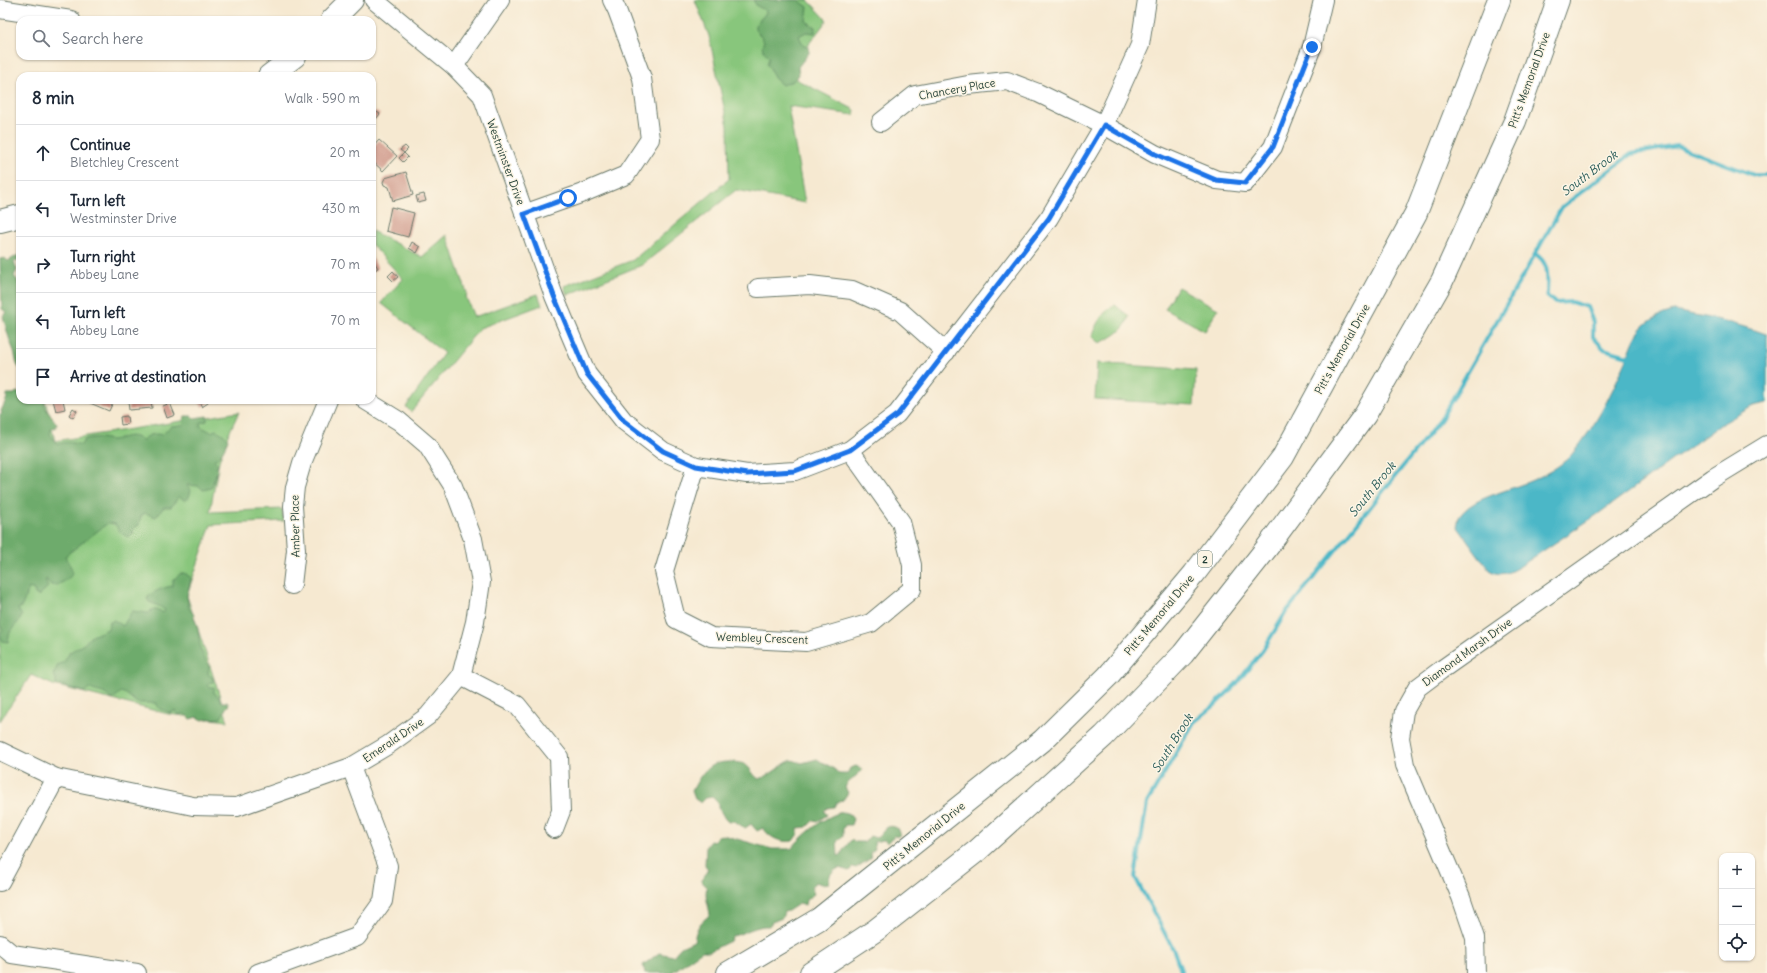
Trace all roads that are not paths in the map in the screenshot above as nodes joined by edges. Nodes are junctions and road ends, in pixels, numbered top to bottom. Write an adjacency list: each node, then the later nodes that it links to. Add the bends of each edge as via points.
1 (352, 0): 11 (main road)
2 (374, 0): 13 (street, Westminster Drive)
3 (500, 0): 13 (street)
4 (612, 0): 17 (street, via 642,78 650,139 626,175)
5 (1147, 0): 16 (street, Westminster Drive, via 1140,45)
6 (1323, 0): 16 (street, Chancery Place, via 1312,47 1273,147 1245,183 1216,180 1155,154)
7 (1498, 0): 37 (main road, Pitt's Memorial Drive / 2, via 1416,214 1283,457 1194,574 1108,676 1042,741 819,919)
8 (1558, 0): 38 (main road, Pitt's Memorial Drive, via 1515,121 1442,281 1365,415 1266,549 1183,654 1104,736 973,855 876,930)
9 (0, 9): 10 (street)
10 (45, 16)
11 (336, 16)
12 (290, 60): 14 (main road)
13 (454, 66): 17 (street, Westminster Drive, via 482,95)
14 (274, 72)
15 (881, 122): 16 (street, Chancery Place, via 915,95 1007,81)
16 (1104, 125): 21 (street, Westminster Drive, via 1049,218)
17 (524, 214): 26 (street, Westminster Drive, via 554,296 587,374 624,421 663,451)
18 (16, 217): 19 (main road)
19 (0, 221)
20 (758, 288): 21 (street, via 810,286 852,290 900,311)
21 (946, 352): 25 (street, Westminster Drive, via 898,414)
22 (326, 404): 27 (street, Amber Place, via 295,487 293,506 296,550)
23 (371, 404): 28 (street, Emerald Drive, via 399,421 427,445 453,486 473,539 481,582)
24 (1767, 446): 39 (street, Diamond Marsh Drive, via 1713,478 1441,670 1417,688 1404,711 1400,738 1405,765 1461,897 1475,938)
25 (850, 450): 26 (street, Westminster Drive, via 795,471 747,474); 26 (street, Wembley Crescent, via 901,522 912,565 912,589 871,623 806,642 711,637 676,620 664,571)
26 (696, 466)
27 (292, 585)
28 (461, 676): 30 (street, Emerald Drive, via 428,716); 32 (street, via 517,705 559,757 561,811)
29 (0, 751): 31 (street, Emerald Drive)
30 (351, 768): 31 (street, Emerald Drive, via 237,807 193,806); 36 (street, via 388,866 383,901 357,937)
31 (56, 778): 33 (street)
32 (554, 829)
33 (0, 882)
34 (0, 944): 35 (street, via 12,954)
35 (137, 973)
36 (258, 973)
37 (728, 973)
38 (811, 973)
39 (1476, 973)

